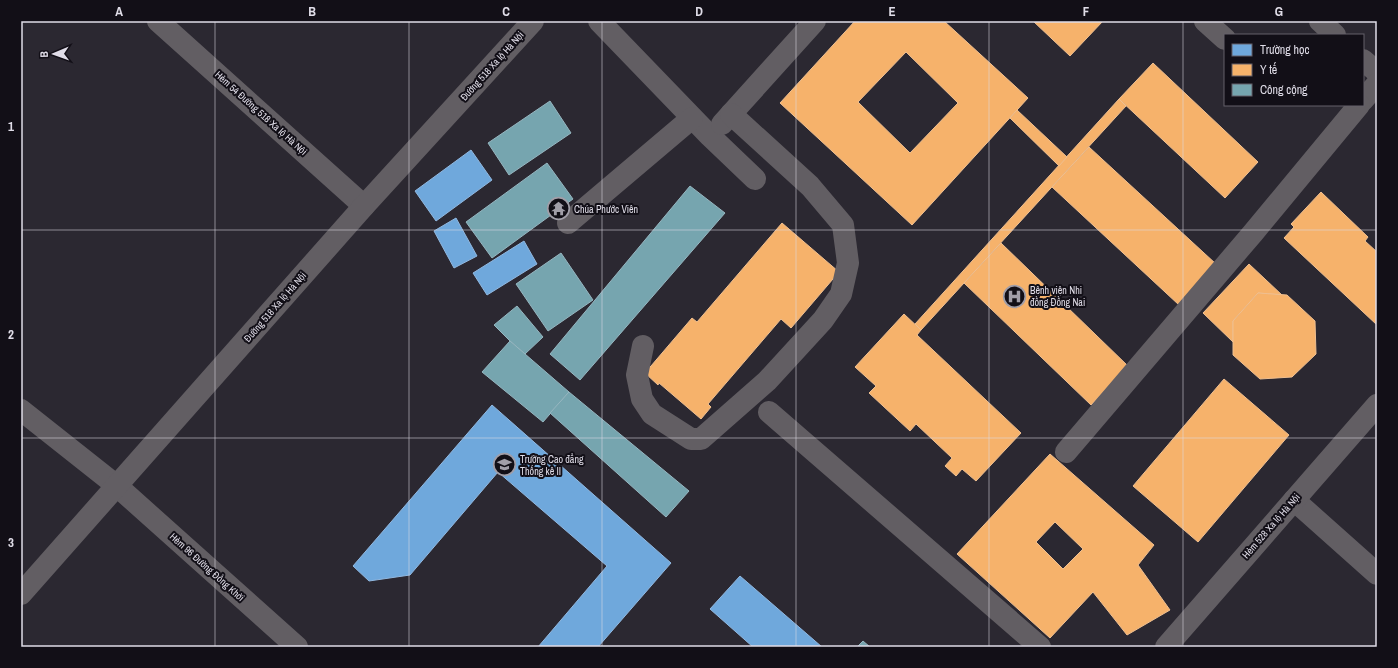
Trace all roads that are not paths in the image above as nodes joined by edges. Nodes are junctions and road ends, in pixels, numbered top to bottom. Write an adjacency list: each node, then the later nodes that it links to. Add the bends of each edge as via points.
1 (158, 21): 18 (street, Hẻm 54 Đường 518 Xa lộ Hà Nội)
2 (532, 21): 18 (street, Đường 518 Xa lộ Hà Nội)
3 (599, 21): 15 (street)
4 (816, 21): 14 (street)
5 (1205, 21): 8 (street)
6 (1320, 21): 7 (street)
7 (1334, 34)
8 (1224, 38)
9 (1364, 61): 10 (street)
10 (1377, 72)
11 (1377, 84): 12 (street)
12 (1364, 99)
13 (1358, 106): 24 (street)
14 (731, 114): 16 (street); 20 (street, via 810,186 843,225 848,262 841,294 823,320 767,381 701,439 691,439 652,414 642,399 637,375)
15 (692, 118): 16 (street); 19 (street)
16 (710, 136): 17 (street)
17 (755, 179)
18 (364, 206): 25 (street, Đường 518 Xa lộ Hà Nội)
19 (568, 223)
20 (643, 346)
21 (1377, 405): 26 (street, Hẻm 528 Xa lộ Hà Nội)
22 (21, 410): 25 (street, Hẻm 96 Đường Đồng Khởi)
23 (769, 412): 30 (street)
24 (1066, 452)
25 (117, 486): 28 (street, Đường 518 Xa lộ Hà Nội); 29 (street, Hẻm 96 Đường Đồng Khởi)
26 (1294, 500): 27 (street); 31 (street, Hẻm 528 Xa lộ Hà Nội)
27 (1377, 574)
28 (21, 594)
29 (297, 647)
30 (1040, 647)
31 (1166, 647)

